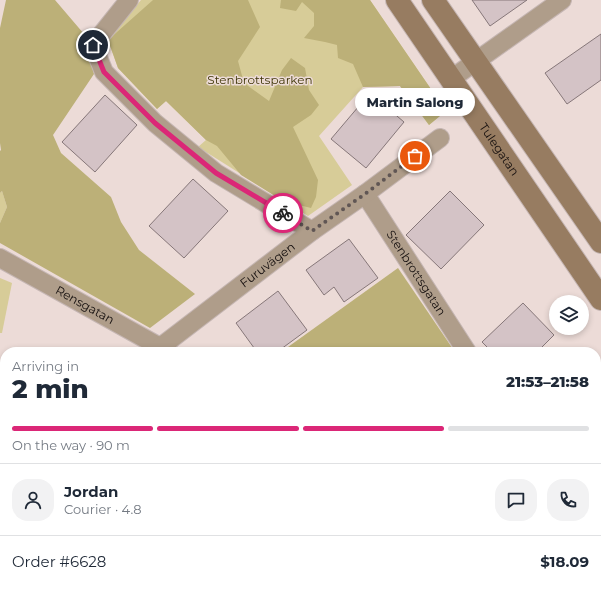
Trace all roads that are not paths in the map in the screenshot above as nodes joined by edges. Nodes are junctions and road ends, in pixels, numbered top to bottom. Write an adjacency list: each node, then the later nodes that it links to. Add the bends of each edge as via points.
1 (130, 0): 9 (street, via 93,45 104,72 155,123 216,173)
2 (397, 0): 6 (street, Tulegatan)
3 (433, 0): 5 (street)
4 (562, 0): 5 (street)
5 (475, 61): 6 (street); 10 (street)
6 (451, 79): 12 (street, Tulegatan)
7 (440, 138): 8 (street, Furuvägen)
8 (365, 194): 9 (street, Furuvägen); 15 (street, Stenbrottsgatan)
9 (312, 231): 14 (street, Furuvägen)
10 (601, 242)
11 (0, 258): 13 (street, Rensgatan)
12 (601, 299)
13 (156, 347)
14 (165, 347)
15 (464, 347)

